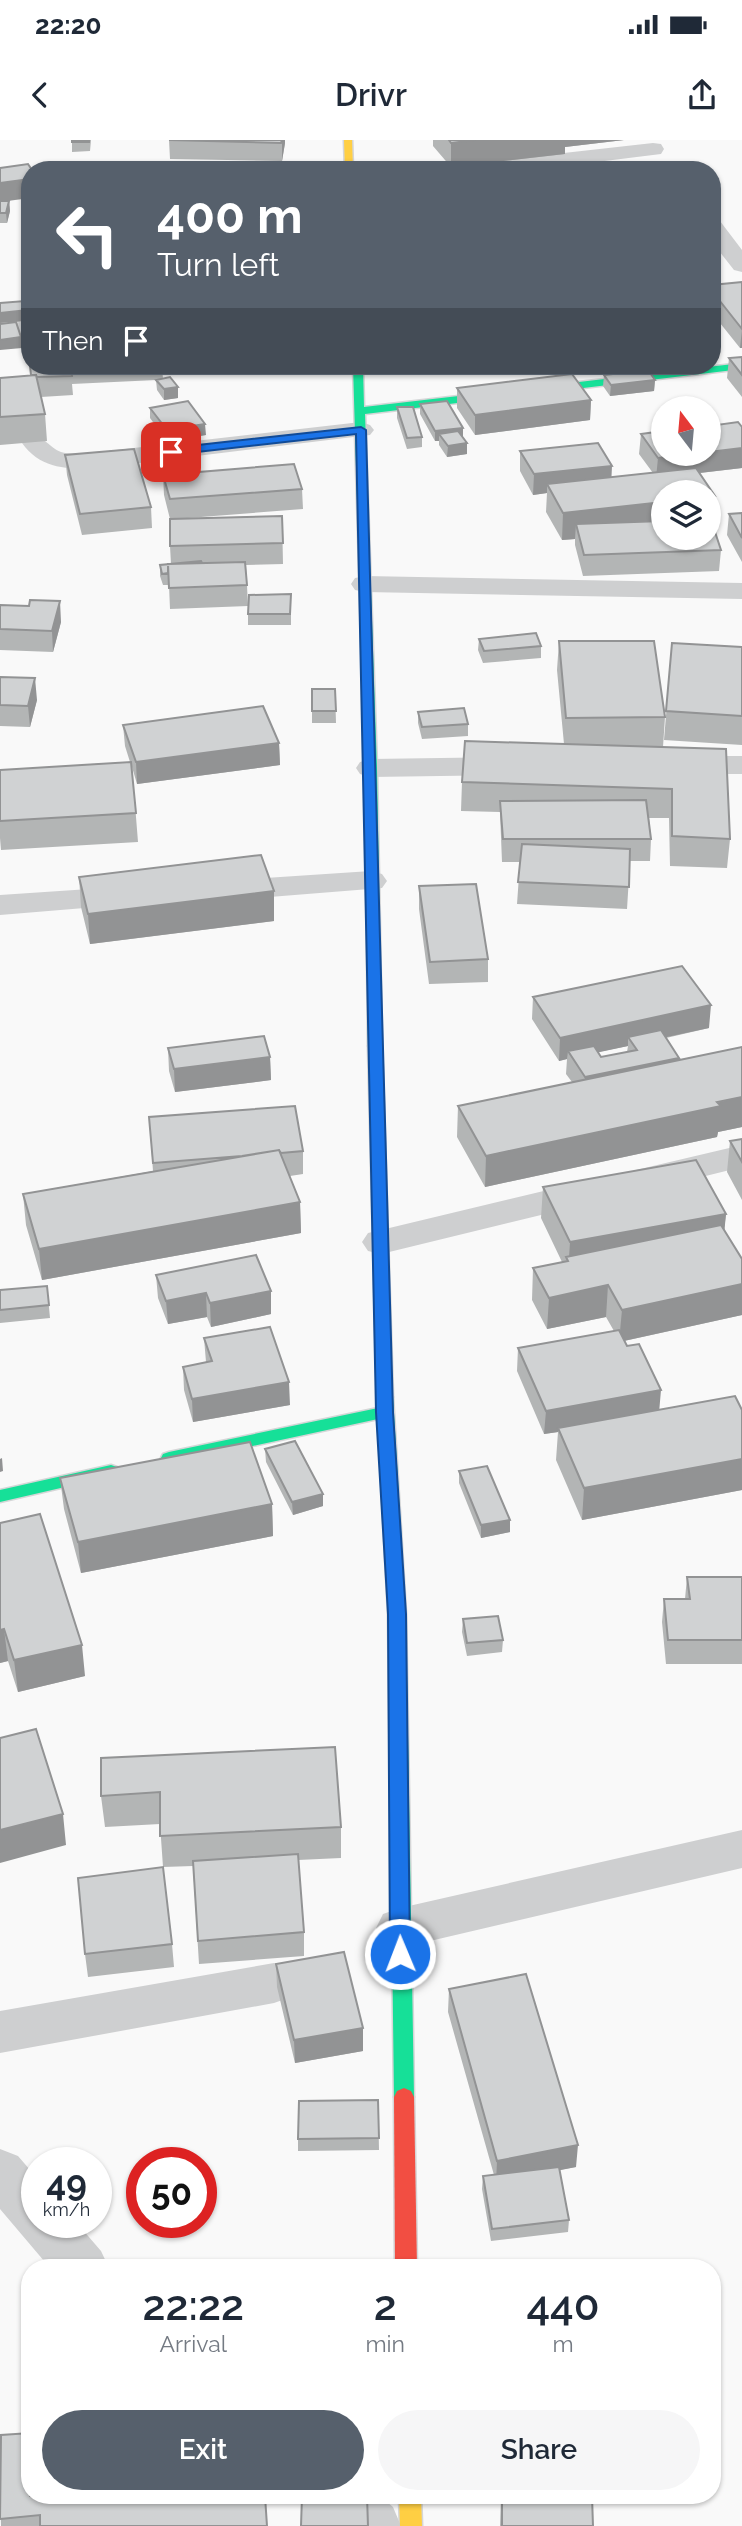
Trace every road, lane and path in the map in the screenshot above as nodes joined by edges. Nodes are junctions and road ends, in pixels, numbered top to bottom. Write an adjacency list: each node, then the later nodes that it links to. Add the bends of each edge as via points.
1 (348, 140): 3 (main road)
2 (649, 145): 4 (street); 5 (street)
3 (349, 161)
4 (537, 161)
5 (661, 161)
6 (721, 238): 7 (street)
7 (742, 265)
8 (21, 329): 9 (street)
9 (0, 331)
10 (742, 366): 11 (main road)
11 (721, 369)
12 (358, 375): 14 (main road)
13 (680, 375): 14 (main road)
14 (361, 421): 15 (street, via 90,461 58,461); 16 (main road)
15 (34, 443)
16 (365, 584): 17 (street); 21 (main road)
17 (742, 591)
18 (646, 765): 19 (street)
19 (742, 765)
20 (549, 766): 21 (street)
21 (371, 768): 22 (main road)
22 (371, 881): 23 (street); 25 (main road)
23 (0, 905)
24 (742, 1156): 25 (street)
25 (381, 1242): 26 (main road)
26 (385, 1412): 27 (main road); 31 (main road, via 397,1614)
27 (156, 1461)
28 (130, 1467): 29 (main road)
29 (0, 1496)
30 (742, 1849): 31 (street)
31 (400, 1928): 38 (main road)
32 (274, 1983): 33 (street)
33 (0, 2032)
34 (0, 2172): 35 (street)
35 (21, 2196)
36 (57, 2238): 37 (street)
37 (75, 2259)
38 (406, 2259)
39 (347, 2504): 41 (street)
40 (410, 2504): 42 (main road)
41 (373, 2526)
42 (411, 2526)

